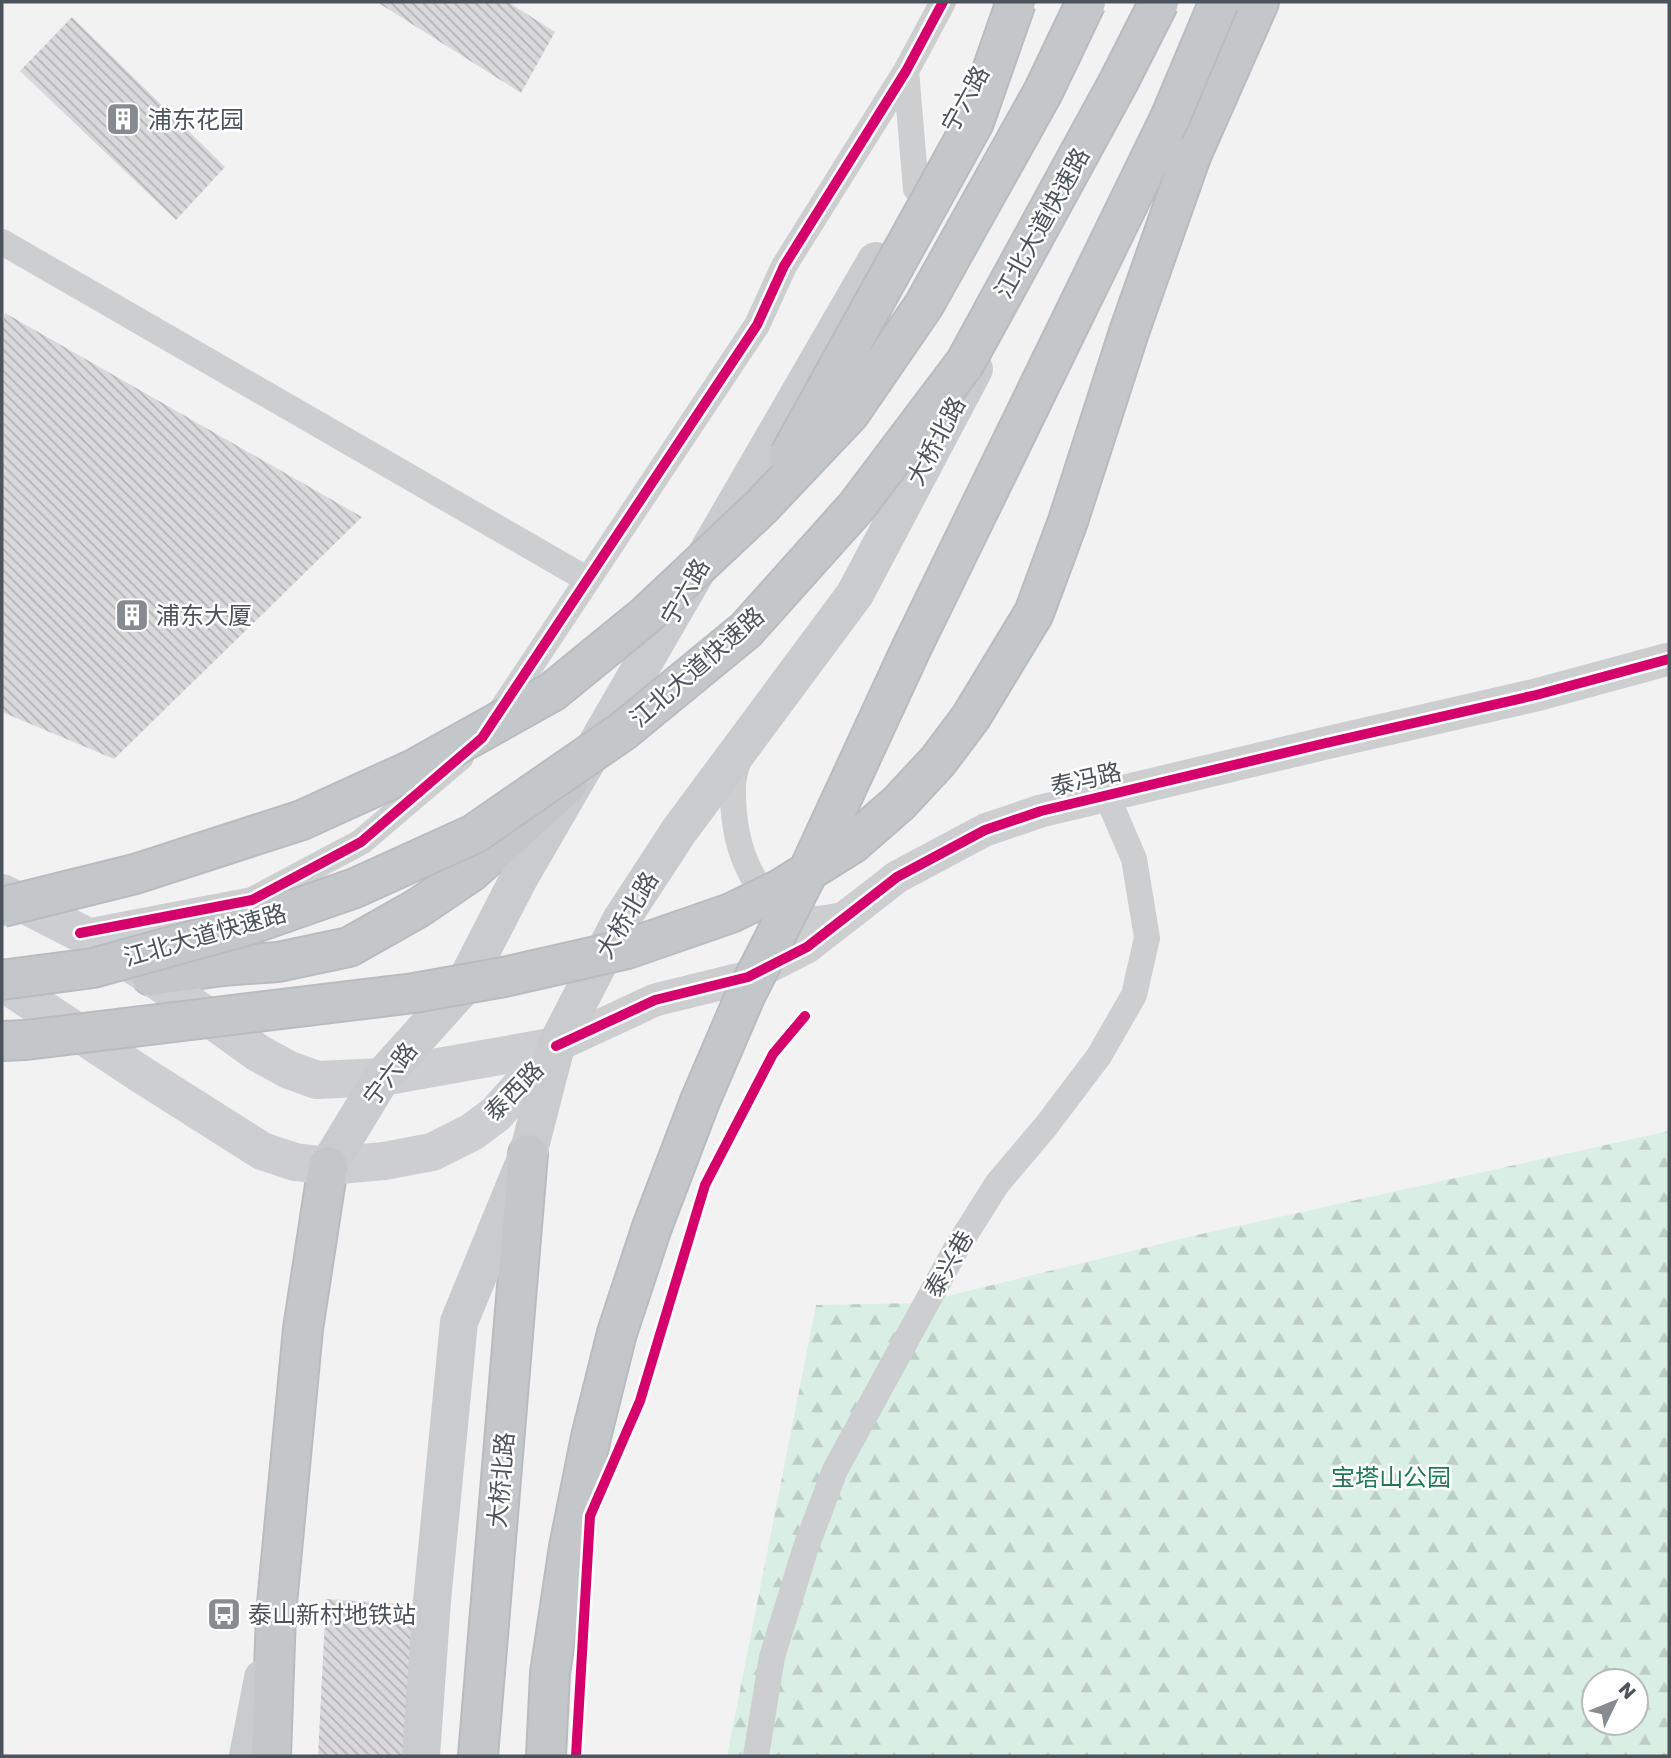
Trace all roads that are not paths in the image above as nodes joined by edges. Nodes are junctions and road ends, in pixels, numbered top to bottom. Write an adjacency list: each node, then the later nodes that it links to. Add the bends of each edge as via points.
1 (943, 2): 8 (street)
2 (1017, 2): 9 (main road, 宁六路); 11 (highway, bridge, via 974,122)
3 (1086, 2): 11 (highway, bridge, via 1043,92 924,305 850,412)
4 (1159, 2): 22 (highway, 江北大道快速路, bridge, via 965,363 857,506 746,630 623,732 462,839 355,888 249,925 93,968)
5 (1174, 2): 14 (main road, 大桥北路, via 855,594)
6 (1219, 2): 33 (highway, bridge, via 1170,118 911,649 700,1101 652,1227 591,1437 550,1673)
7 (1259, 2): 23 (highway, bridge, via 1191,156 1034,613 971,718 938,761 852,844 780,890 731,913 627,949 565,964 414,993)
8 (906, 71): 9 (street); 12 (street, via 784,266 757,325)
9 (916, 189): 15 (main road, 宁六路)
10 (2, 242): 12 (street)
11 (761, 507): 18 (highway, bridge, via 645,616 552,692 414,769 302,820 135,874)
12 (588, 580): 20 (street, via 482,738 361,842 252,900)
13 (1669, 659): 16 (street, 泰冯路)
14 (743, 745): 19 (street, via 733,784 736,835 758,888 778,908 803,919); 24 (main road, 大桥北路, via 621,920)
15 (581, 772): 21 (highway, via 471,872 349,947 278,962); 25 (main road, 宁六路, via 463,987)
16 (1107, 796): 19 (street, 泰冯路, via 985,830 897,877); 34 (street, 泰兴巷, via 1134,859 1147,938 1134,995 1099,1056 997,1184 956,1248 835,1469 772,1657)
17 (2, 893): 20 (main road, 泰西路)
18 (2, 907)
19 (849, 914): 24 (street, 泰冯路, via 807,947 748,977 655,1000)
20 (80, 933): 21 (main road, 泰西路)
21 (151, 976): 25 (main road, 泰西路, via 289,1070 317,1080)
22 (2, 981): 27 (main road, 泰西路, via 262,1152)
23 (2, 1041)
24 (556, 1046): 25 (main road, 泰西路); 26 (main road, 大桥北路); 27 (main road, 泰西路, via 503,1107 472,1132 432,1152)
25 (382, 1077): 27 (main road, 宁六路)
26 (528, 1154): 31 (main road, via 458,1322); 32 (highway, 大桥北路)
27 (328, 1166): 28 (highway, via 303,1329)
28 (276, 1614): 29 (main road); 30 (highway)
29 (248, 1756)
30 (271, 1756)
31 (421, 1756)
32 (478, 1756)
33 (546, 1756)
34 (757, 1756)

